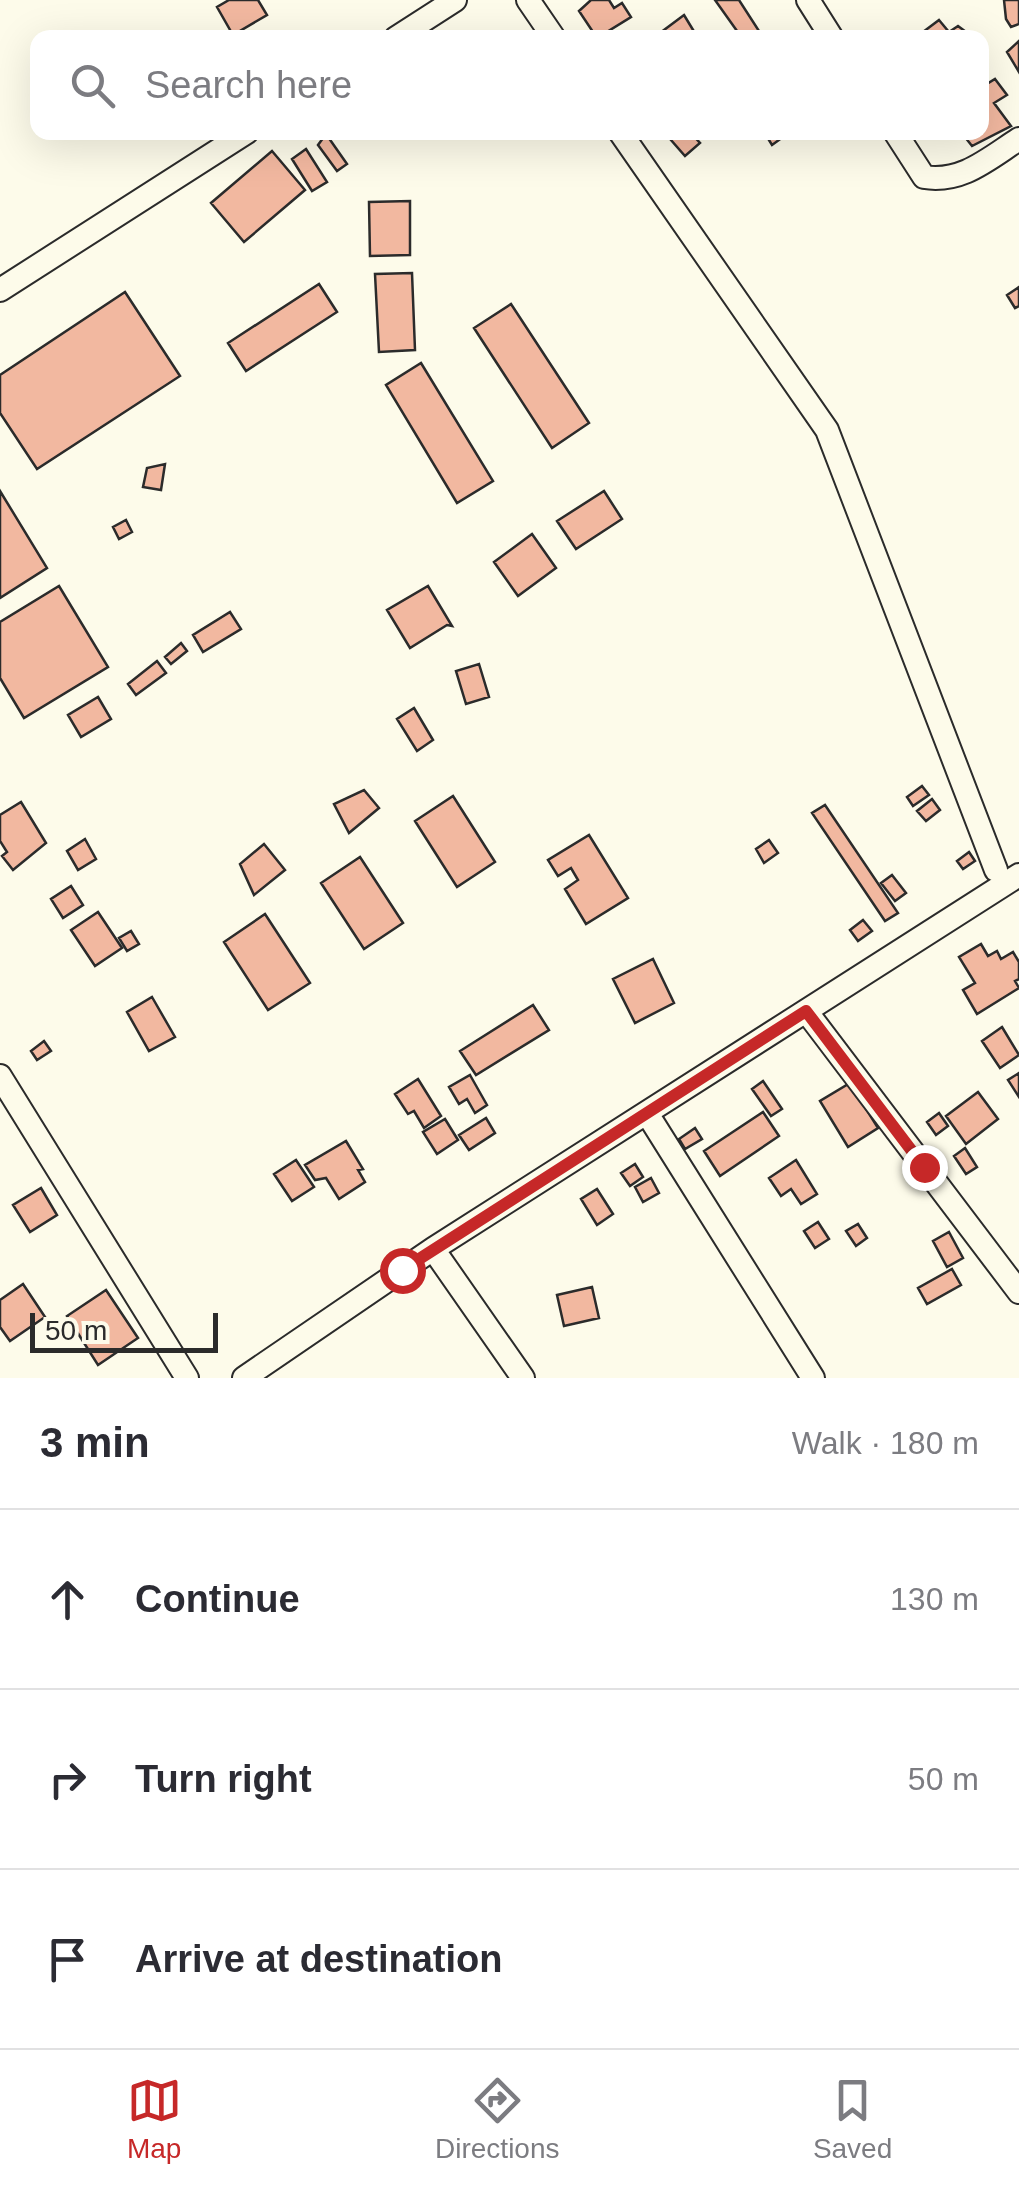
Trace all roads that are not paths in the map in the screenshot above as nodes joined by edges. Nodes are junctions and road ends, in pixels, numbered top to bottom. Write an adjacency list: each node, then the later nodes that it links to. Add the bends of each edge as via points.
1 (456, 0): 4 (street)
2 (528, 0): 5 (street)
3 (808, 0): 6 (street)
4 (409, 30)
5 (549, 30)
6 (827, 30)
7 (1019, 139): 10 (street, via 944,180 924,177)
8 (234, 140): 11 (street)
9 (626, 140): 12 (street, via 827,430)
10 (900, 140)
11 (0, 290)
12 (1010, 883): 13 (street)
13 (806, 1011): 15 (street); 17 (street)
14 (0, 1076): 18 (street)
15 (648, 1114): 16 (street); 21 (street)
16 (433, 1249): 19 (street); 20 (street)
17 (1019, 1292)
18 (187, 1378)
19 (244, 1378)
20 (522, 1378)
21 (812, 1378)

